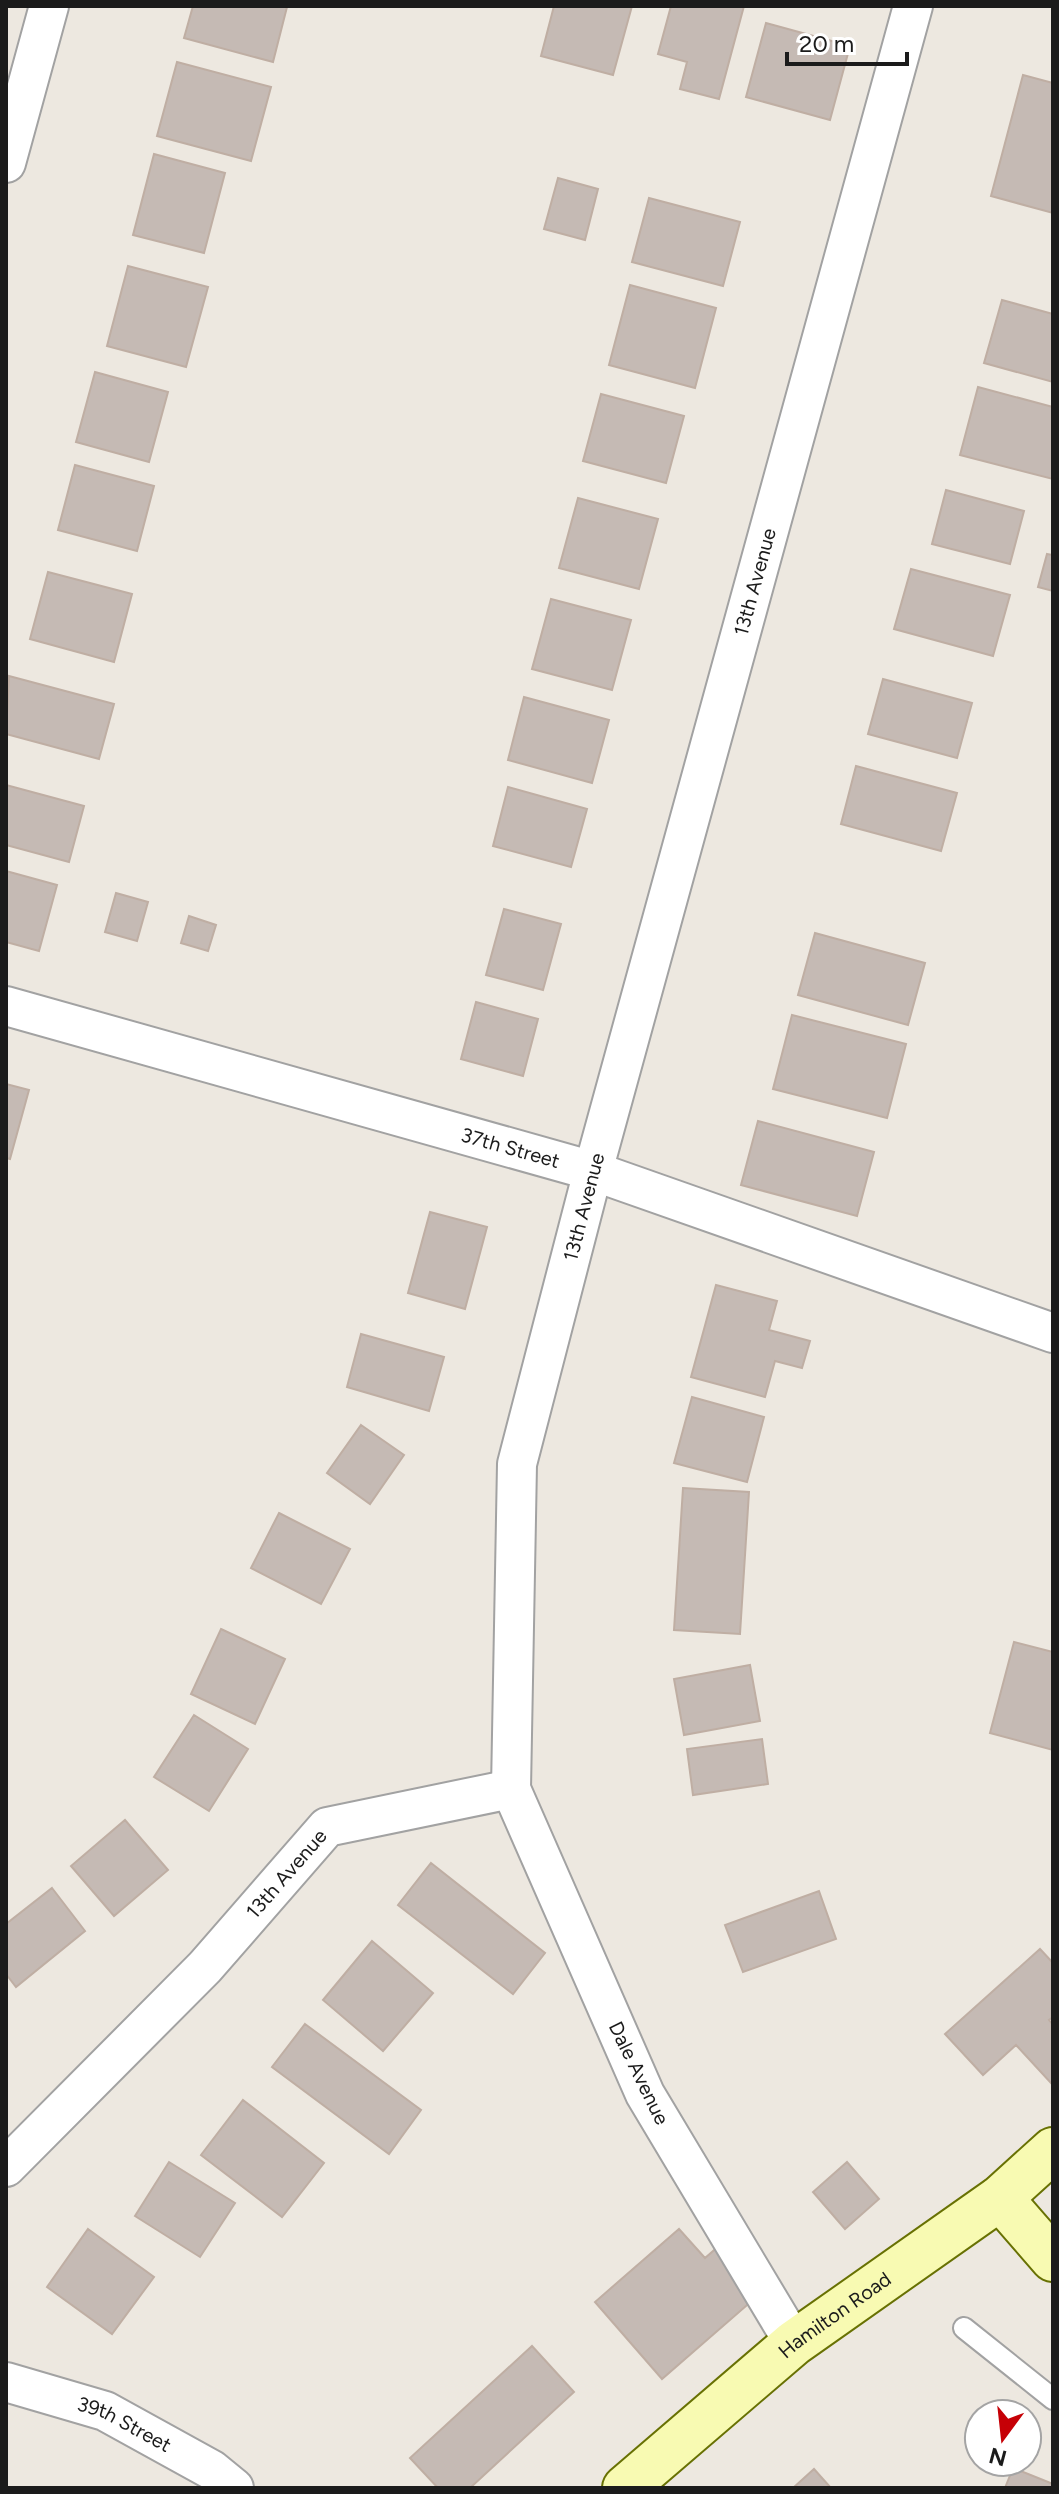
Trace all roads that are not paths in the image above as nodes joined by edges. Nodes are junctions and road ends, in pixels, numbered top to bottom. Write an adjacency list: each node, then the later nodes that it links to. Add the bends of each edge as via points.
1 (49, 6): 3 (street)
2 (913, 6): 5 (street, 13th Avenue)
3 (6, 163)
4 (6, 1006): 5 (street, 37th Street)
5 (593, 1171): 6 (street, 37th Street); 7 (street, 13th Avenue, via 517,1464)
6 (1053, 1333)
7 (511, 1789): 9 (street, 13th Avenue, via 327,1827 205,1967); 13 (street, Dale Avenue, via 645,2094)
8 (1053, 2150): 10 (street, Hamilton Road)
9 (6, 2167)
10 (1000, 2198): 11 (street); 13 (street, Hamilton Road)
11 (1053, 2259)
12 (964, 2328): 15 (lane)
13 (794, 2343): 17 (street, Hamilton Road)
14 (6, 2382): 16 (street, 39th Street, via 105,2411 212,2470)
15 (1053, 2399)
16 (234, 2488)
17 (625, 2488)

